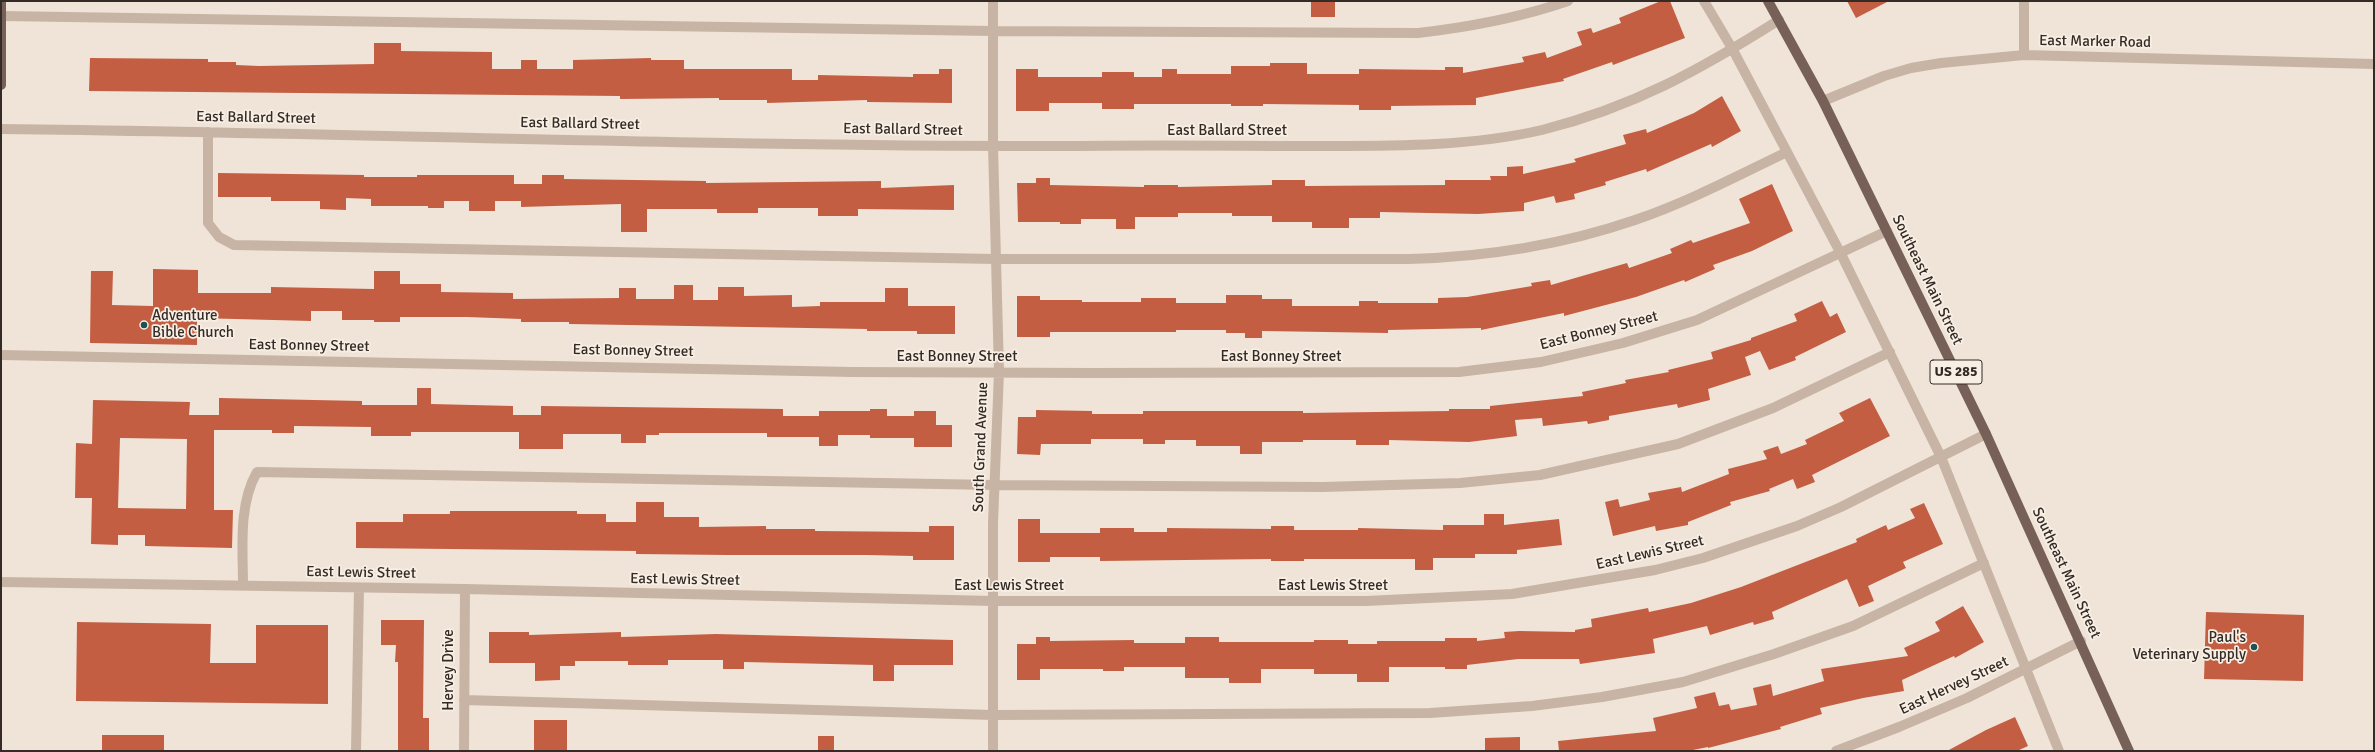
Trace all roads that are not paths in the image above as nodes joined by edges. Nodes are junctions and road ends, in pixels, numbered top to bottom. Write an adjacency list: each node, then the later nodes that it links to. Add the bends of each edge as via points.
1 (2, 1): 7 (main road)
2 (993, 1): 9 (street, South Grand Avenue)
3 (1568, 1): 9 (street, via 1523,16 1473,27 1418,33)
4 (1704, 1): 10 (street)
5 (1768, 1): 8 (main road, Southeast Main Street / US 285)
6 (2024, 1): 11 (street)
7 (1, 16): 9 (street); 13 (main road)
8 (1779, 20): 10 (street, East Ballard Street); 14 (main road, Southeast Main Street / US 285)
9 (993, 31): 17 (street, South Grand Avenue)
10 (1733, 50): 17 (street, East Ballard Street, via 1659,90 1603,112 1539,130 1469,142 1397,146); 18 (street)
11 (2024, 55): 12 (street, East Marker Road); 14 (street, East Marker Road, via 1911,68)
12 (2374, 64)
13 (1, 85)
14 (1823, 101): 19 (main road, Southeast Main Street / US 285)
15 (1, 129): 16 (street, East Ballard Street)
16 (208, 132): 17 (street, East Ballard Street); 21 (street, via 208,223 219,237 234,245)
17 (993, 146): 21 (street, South Grand Avenue)
18 (1787, 152): 20 (street); 21 (street, via 1706,192 1635,220 1558,241 1460,258)
19 (1887, 231): 20 (street, East Bonney Street); 25 (main road, Southeast Main Street / US 285)
20 (1841, 254): 22 (street); 24 (street, East Bonney Street, via 1697,320 1623,343 1541,362 1459,372)
21 (996, 259): 24 (street, South Grand Avenue)
22 (1890, 352): 26 (street); 27 (street, via 1773,408 1678,444 1540,475 1460,483 1323,487)
23 (1, 355): 24 (street, East Bonney Street, via 852,372)
24 (999, 372): 27 (street, South Grand Avenue)
25 (1986, 434): 26 (street, East Lewis Street); 34 (main road, Southeast Main Street / US 285)
26 (1941, 457): 28 (street); 33 (street, East Lewis Street, via 1797,526 1703,558 1560,588 1512,594 1409,600)
27 (995, 485): 30 (street, via 257,472 248,487 242,539); 33 (street, South Grand Avenue)
28 (1984, 563): 35 (street); 37 (street, via 1853,626 1781,652 1683,682 1602,697 1532,706 1430,713)
29 (1, 582): 30 (street, East Lewis Street)
30 (242, 586): 31 (street, East Lewis Street)
31 (359, 588): 32 (street, East Lewis Street); 38 (street)
32 (465, 589): 33 (street, East Lewis Street); 36 (street, Hervey Drive)
33 (993, 601): 37 (street, South Grand Avenue)
34 (2081, 641): 35 (street, East Hervey Street); 43 (main road, Southeast Main Street / US 285)
35 (2026, 668): 41 (street, East Hervey Street, via 1899,728); 42 (street)
36 (464, 700): 37 (street); 39 (street, Hervey Drive)
37 (993, 715): 40 (street, South Grand Avenue)
38 (356, 751)
39 (464, 751)
40 (993, 751)
41 (1836, 751)
42 (2059, 751)
43 (2129, 751)

